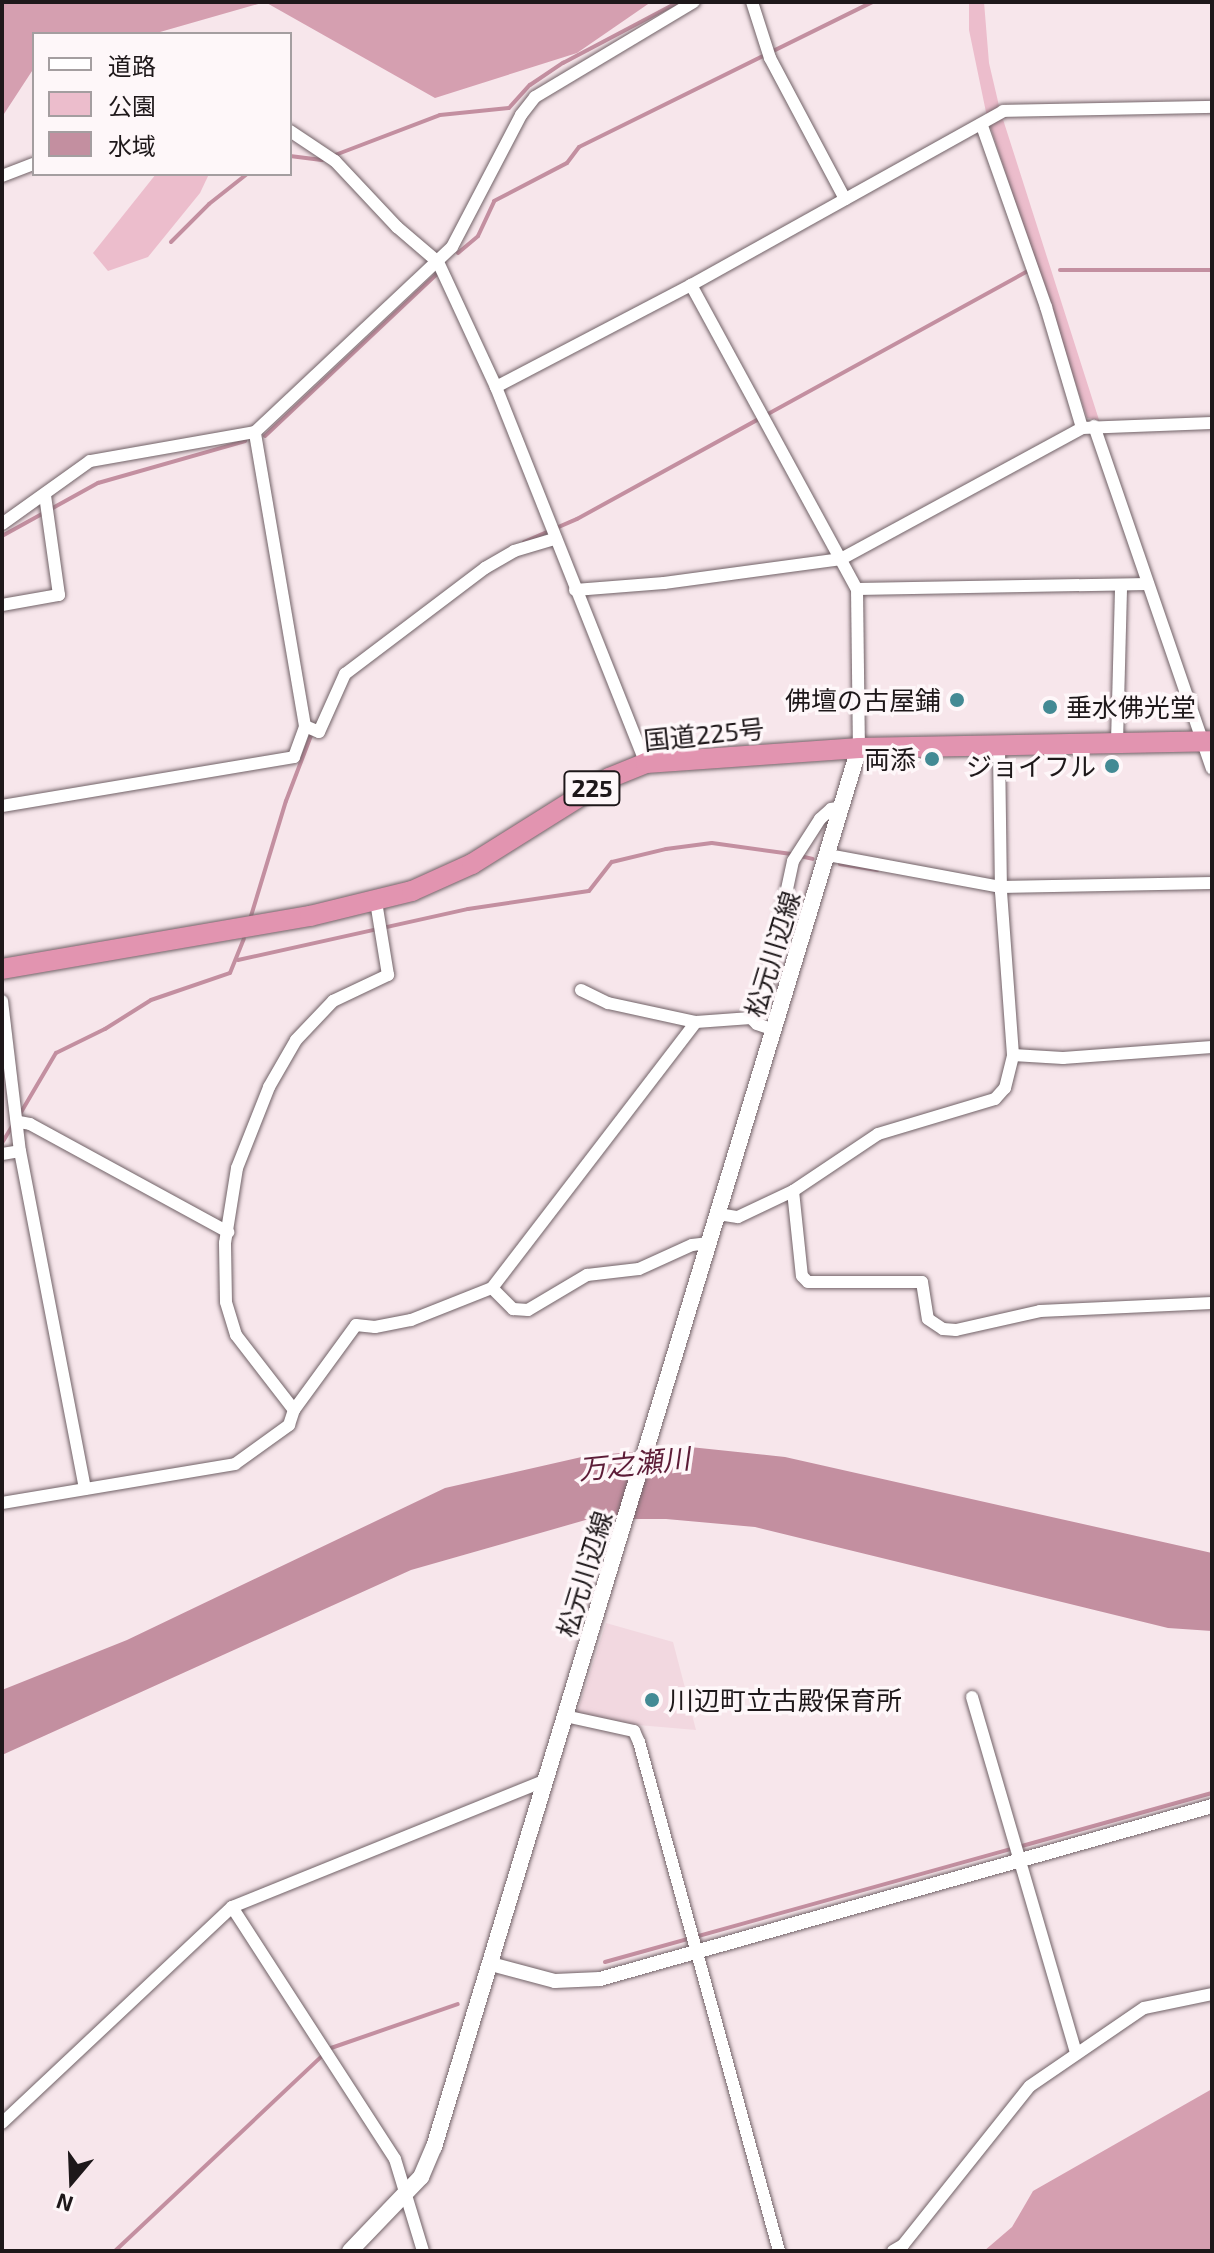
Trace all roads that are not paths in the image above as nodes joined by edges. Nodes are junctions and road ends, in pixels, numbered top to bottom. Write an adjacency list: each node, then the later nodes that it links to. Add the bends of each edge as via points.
1 (694, 2): 9 (street, via 535,97 452,247)
2 (752, 2): 8 (street, via 768,54)
3 (1212, 107): 4 (street, via 1003,111)
4 (982, 126): 8 (street); 13 (street)
5 (292, 132): 9 (street, via 330,158)
6 (32, 165): 7 (street)
7 (2, 176)
8 (845, 199): 10 (street)
9 (438, 262): 11 (street); 14 (street)
10 (691, 285): 11 (street); 18 (street)
11 (496, 387): 17 (street)
12 (1212, 423): 13 (street)
13 (1088, 427): 18 (street); 19 (street)
14 (255, 432): 15 (street, via 90,461); 24 (street)
15 (46, 505): 16 (street); 23 (street, via 59,595)
16 (2, 524)
17 (552, 534): 22 (street); 24 (street, via 497,560 345,674 319,732)
18 (841, 559): 21 (street); 22 (street)
19 (1148, 584): 20 (street); 26 (street)
20 (1121, 587): 21 (street); 25 (street)
21 (857, 589): 28 (street)
22 (575, 590): 29 (street)
23 (2, 605)
24 (311, 728): 31 (street, via 294,757)
25 (1117, 742): 26 (highway, 国道225号 / 225); 27 (highway, 国道225号 / 225)
26 (1208, 742): 30 (street)
27 (999, 745): 28 (highway, 国道225号 / 225); 35 (street)
28 (859, 748): 29 (highway, 国道225号 / 225); 32 (main road, 松元川辺線)
29 (646, 763): 36 (highway, 国道225号 / 225, via 609,778 440,881)
30 (1212, 768)
31 (2, 806)
32 (842, 807): 33 (main road, 松元川辺線); 40 (street, via 820,819 793,861 763,1001)
33 (828, 855): 35 (street); 42 (main road, 松元川辺線)
34 (1212, 883): 35 (street)
35 (1001, 890): 44 (street)
36 (376, 902): 37 (highway, 国道225号 / 225); 50 (street, via 388,975 333,1001 296,1040 241,1150)
37 (2, 969)
38 (581, 990): 41 (street, via 608,1003)
39 (2, 1001): 45 (street)
40 (751, 1018): 41 (street); 42 (street)
41 (696, 1022): 52 (street)
42 (774, 1030): 49 (main road, 松元川辺線)
43 (1212, 1047): 44 (street, via 1063,1058)
44 (1013, 1055): 48 (street, via 1005,1088 995,1099 878,1134)
45 (18, 1117): 46 (street); 50 (street)
46 (20, 1151): 47 (street); 55 (street)
47 (2, 1154)
48 (793, 1191): 49 (street, via 738,1217); 53 (street, via 802,1276 808,1282 922,1282 928,1319 943,1329 1040,1311)
49 (718, 1214): 51 (main road, 松元川辺線)
50 (228, 1232): 54 (street, via 223,1280 236,1335)
51 (709, 1243): 52 (street, via 692,1245 639,1269 587,1275 528,1310 513,1309); 58 (main road, 松元川辺線)
52 (492, 1288): 54 (street, via 411,1320 356,1325)
53 (1212, 1303)
54 (294, 1410): 55 (street, via 289,1425 235,1464)
55 (85, 1489): 56 (street)
56 (2, 1503)
57 (972, 1697): 61 (street)
58 (565, 1716): 59 (main road, 松元川辺線); 63 (street, via 634,1731)
59 (544, 1781): 62 (street); 64 (main road, 松元川辺線)
60 (1212, 1806): 61 (street)
61 (1018, 1852): 63 (street); 66 (street)
62 (232, 1907): 67 (street); 68 (street, via 395,2159)
63 (692, 1943): 64 (street, via 600,1979 571,1982); 71 (street)
64 (491, 1964): 68 (main road, 松元川辺線, via 429,2162)
65 (1212, 1994): 66 (street, via 1144,2008)
66 (1076, 2053): 72 (street, via 1030,2086)
67 (2, 2123)
68 (408, 2193): 69 (main road, 松元川辺線); 70 (street)
69 (350, 2251)
70 (423, 2251)
71 (779, 2251)
72 (893, 2251)

